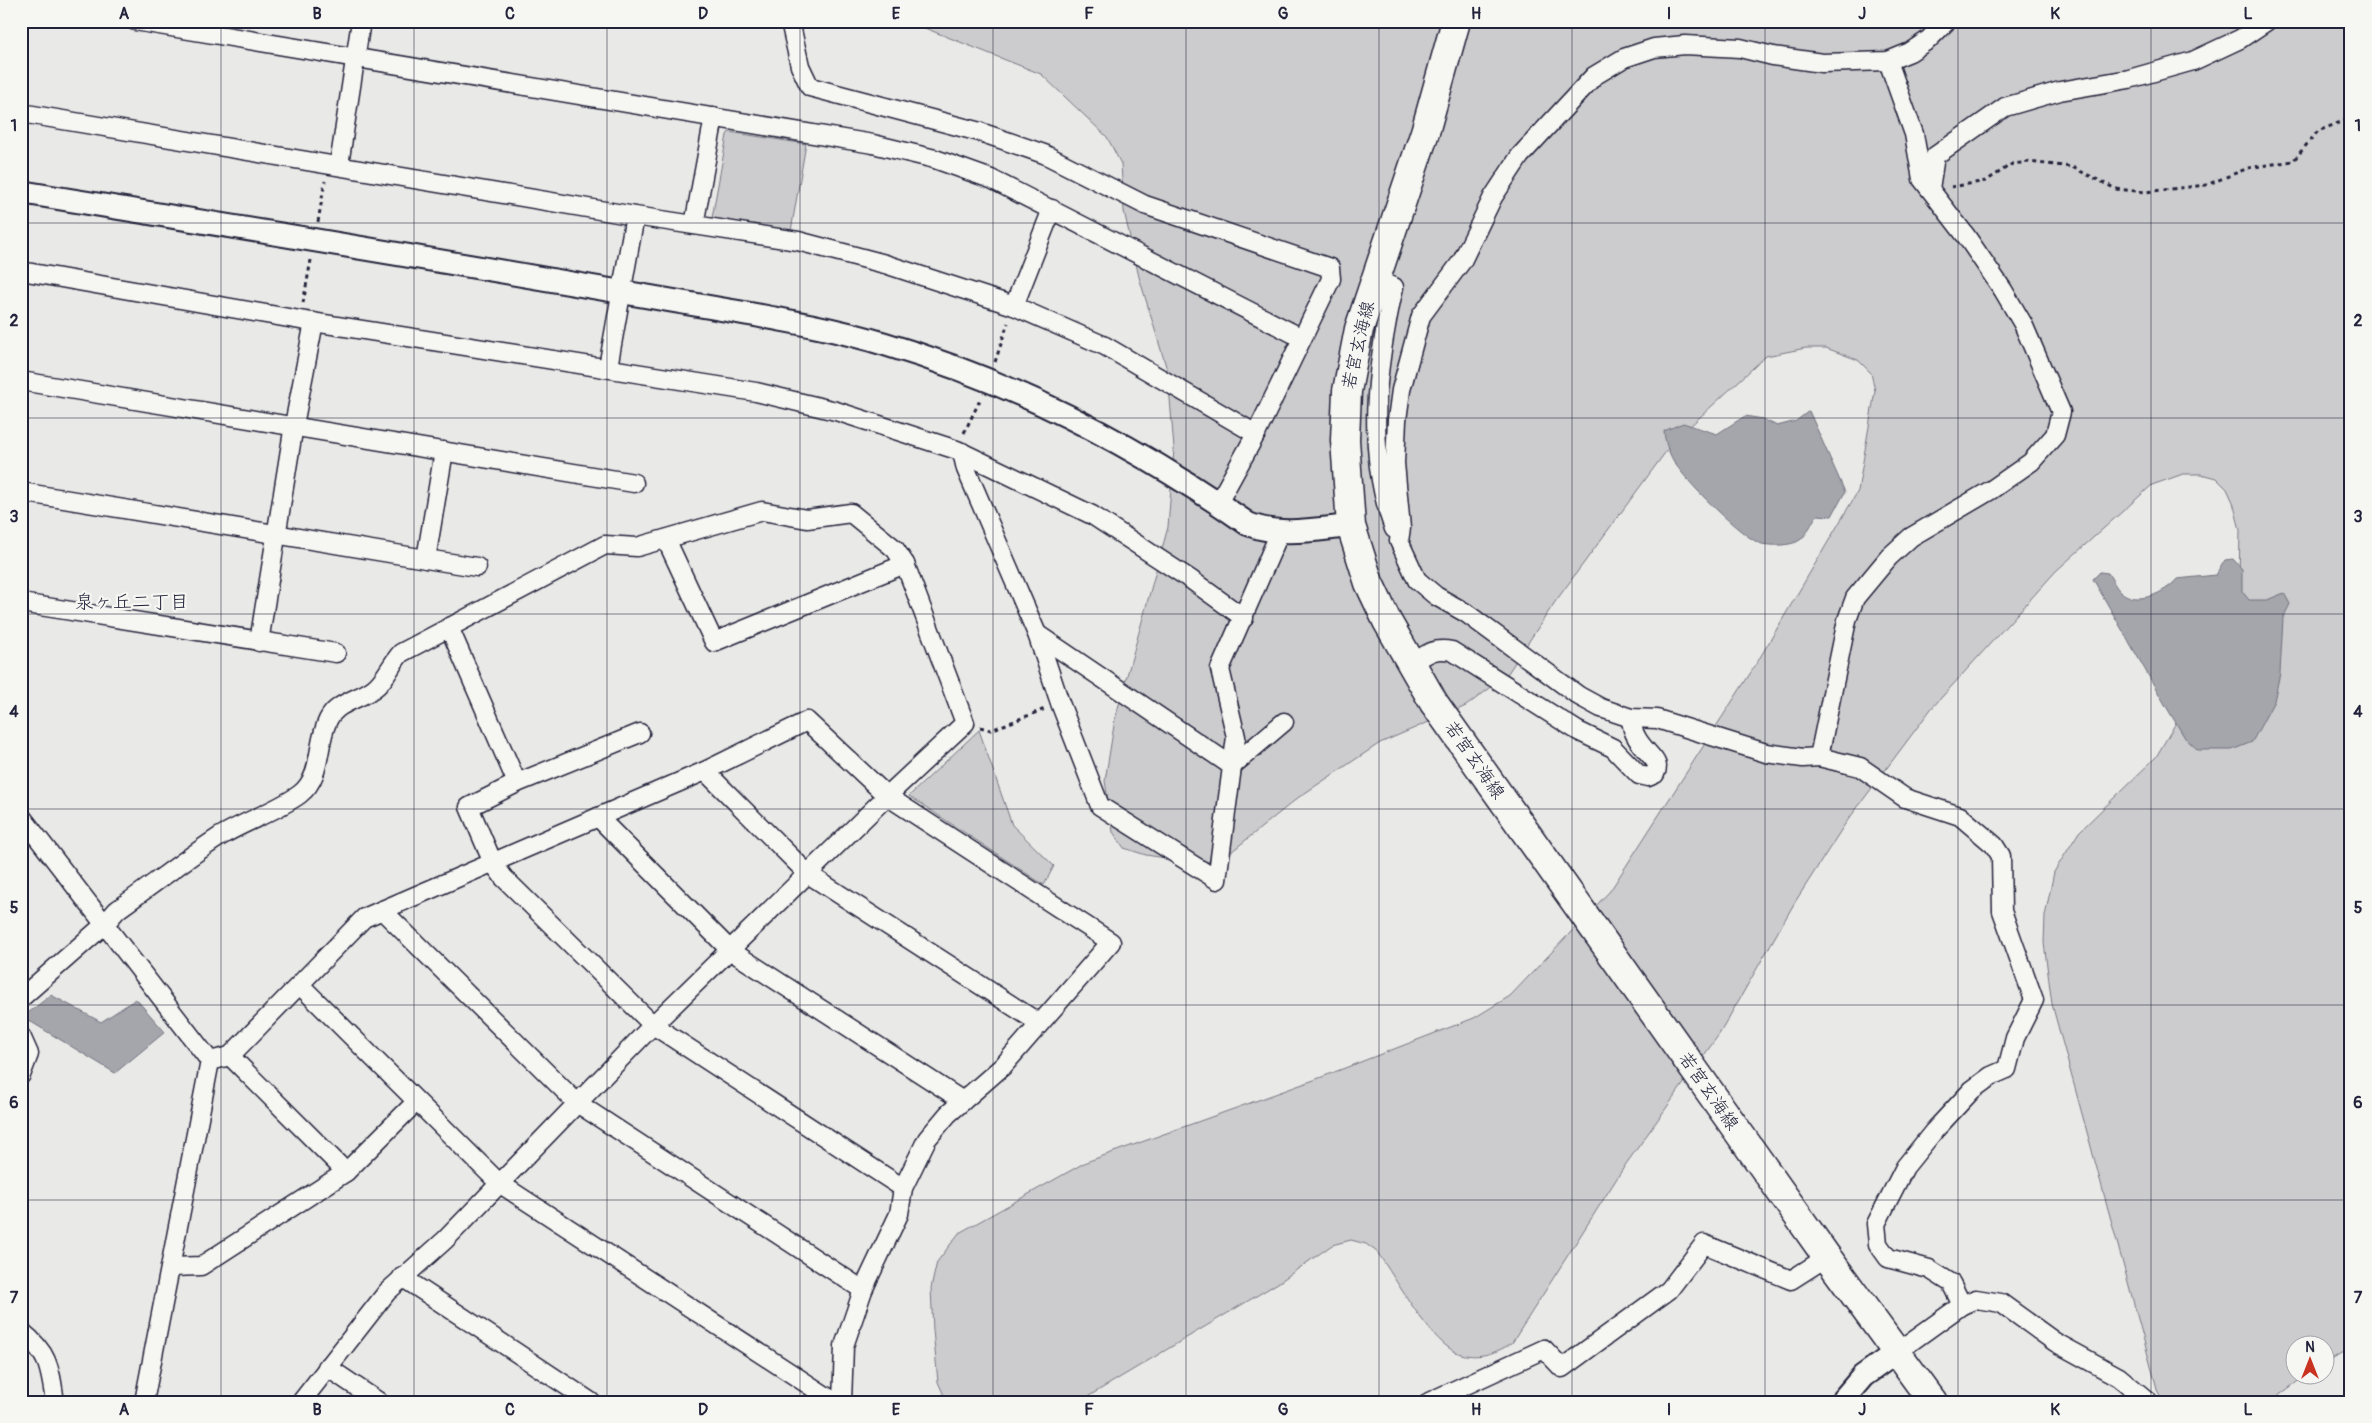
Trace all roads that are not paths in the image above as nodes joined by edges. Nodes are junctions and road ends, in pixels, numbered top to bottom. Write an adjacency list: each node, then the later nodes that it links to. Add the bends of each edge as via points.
1 (135, 21): 7 (street)
2 (362, 21): 7 (street)
3 (790, 21): 22 (street, via 800,66 810,87 980,132 1044,154 1145,205 1330,268 1331,279)
4 (1456, 21): 18 (main road, 若宮玄海線, via 1425,132)
5 (1947, 21): 8 (street, via 1928,40)
6 (2267, 21): 12 (street, via 2240,39 2192,61 2130,79 2060,91 2005,107 1935,156)
7 (356, 59): 10 (street); 11 (street)
8 (1888, 61): 12 (street, via 1914,134 1922,180); 36 (street, via 1822,63 1740,48 1685,44 1654,48 1624,58 1594,76 1520,156 1492,197 1462,261 1421,316 1397,420 1394,463 1402,528)
9 (21, 113): 11 (street)
10 (714, 117): 14 (street, via 873,144 936,159 991,179); 16 (street)
11 (339, 165): 15 (street)
12 (1930, 189): 50 (street, via 2004,290 2023,324 2061,412 2059,427 2048,446 2031,462 1991,490 1911,537 1867,581 1855,598 1847,620)
13 (21, 192): 19 (street)
14 (1052, 209): 20 (street); 22 (street)
15 (635, 216): 16 (street); 19 (street)
16 (694, 225): 20 (street, via 798,241 894,266)
17 (21, 271): 21 (street)
18 (1374, 280): 32 (main road, 若宮玄海線, via 1359,329 1347,391 1345,440); 36 (street, via 1394,287 1382,337 1376,400 1380,474 1386,506)
19 (621, 291): 23 (street); 31 (street, via 781,319 850,334 918,354 989,380 1061,412 1136,451)
20 (1014, 306): 26 (street, via 1105,346)
21 (314, 322): 23 (street); 25 (street)
22 (1302, 338): 26 (street)
23 (608, 367): 28 (street, via 756,392 828,409)
24 (21, 381): 25 (street)
25 (294, 425): 27 (street); 34 (street)
26 (1256, 434): 31 (street)
27 (444, 451): 29 (street); 37 (street)
28 (959, 451): 41 (street, via 1092,515 1190,578); 43 (street)
29 (634, 483)
30 (21, 492): 34 (street)
31 (1218, 503): 33 (street, via 1248,524 1264,531)
32 (1351, 526): 33 (street); 46 (main road, 若宮玄海線, via 1370,583)
33 (1280, 532): 41 (street)
34 (276, 534): 37 (street); 44 (street)
35 (666, 539): 38 (street, via 762,511 807,519 851,513 895,549); 38 (street, via 714,642); 42 (street, via 637,547 605,545)
36 (1399, 541): 47 (street, via 1417,580 1436,596 1466,613 1578,696)
37 (426, 559): 39 (street)
38 (905, 564): 54 (street, via 965,723)
39 (477, 567)
40 (21, 603): 44 (street)
41 (1244, 618): 51 (street, via 1220,670 1236,737)
42 (449, 627): 53 (street); 60 (street, via 401,653 374,689 335,709 322,735 315,772 301,793 220,836 117,910)
43 (1037, 634): 51 (street); 51 (street, via 1100,806 1217,880)
44 (259, 642): 45 (street)
45 (336, 654)
46 (1411, 665): 47 (street, via 1441,648 1452,651 1578,731 1613,748 1640,775 1648,777 1655,774 1655,760 1637,742 1631,730); 76 (main road, 若宮玄海線, via 1434,703)
47 (1631, 718): 50 (street, via 1657,719 1766,753)
48 (1284, 722): 51 (street)
49 (640, 733): 53 (street)
50 (1819, 757): 80 (street, via 1860,767 1905,798 1960,816 1994,845 2001,856 2002,911 2034,1000 2016,1038 2007,1069 1972,1090 1934,1131 1905,1167 1876,1224 1878,1244 1888,1258 1929,1269 1951,1283)
51 (1232, 766)
52 (705, 771): 54 (street, via 807,722); 56 (street); 58 (street)
53 (517, 783): 57 (street, via 470,807)
54 (887, 796): 58 (street); 64 (street, via 1112,942)
55 (21, 816): 60 (street)
56 (598, 816): 57 (street); 61 (street)
57 (494, 863): 59 (street); 65 (street, via 504,878)
58 (808, 874): 61 (street); 64 (street)
59 (382, 910): 62 (street, via 364,918); 72 (street)
60 (104, 925): 63 (street); 68 (street)
61 (731, 951): 65 (street); 70 (street)
62 (300, 985): 67 (street); 71 (street)
63 (21, 998)
64 (1038, 1023): 70 (street, via 1003,1066)
65 (653, 1025): 72 (street); 75 (street)
66 (21, 1036): 69 (street, via 29,1054)
67 (230, 1056): 68 (street); 73 (street)
68 (210, 1061): 77 (street)
69 (21, 1074)
70 (963, 1101): 75 (street, via 927,1139)
71 (416, 1102): 73 (street); 74 (street)
72 (577, 1103): 74 (street); 79 (street)
73 (346, 1172): 77 (street, via 201,1266)
74 (499, 1183): 78 (street, via 445,1240); 89 (street)
75 (903, 1188): 79 (street, via 899,1214)
76 (1828, 1257): 82 (main road, 若宮玄海線); 91 (street, via 1791,1280 1704,1244 1669,1290 1562,1368 1544,1349)
77 (172, 1267): 86 (street)
78 (402, 1277): 83 (street); 84 (street)
79 (863, 1290): 90 (street, via 844,1346)
80 (1962, 1305): 82 (street); 94 (street, via 1976,1299 2001,1303 2055,1342 2119,1377)
81 (21, 1331): 85 (street, via 36,1342 50,1366)
82 (1898, 1352): 92 (street, via 1863,1376); 93 (main road, 若宮玄海線)
83 (327, 1367): 87 (street); 88 (street)
84 (590, 1401)
85 (55, 1402)
86 (144, 1402)
87 (301, 1402)
88 (379, 1402)
89 (835, 1402)
90 (842, 1402)
91 (1429, 1402)
92 (1841, 1402)
93 (1933, 1402)
94 (2149, 1402)

